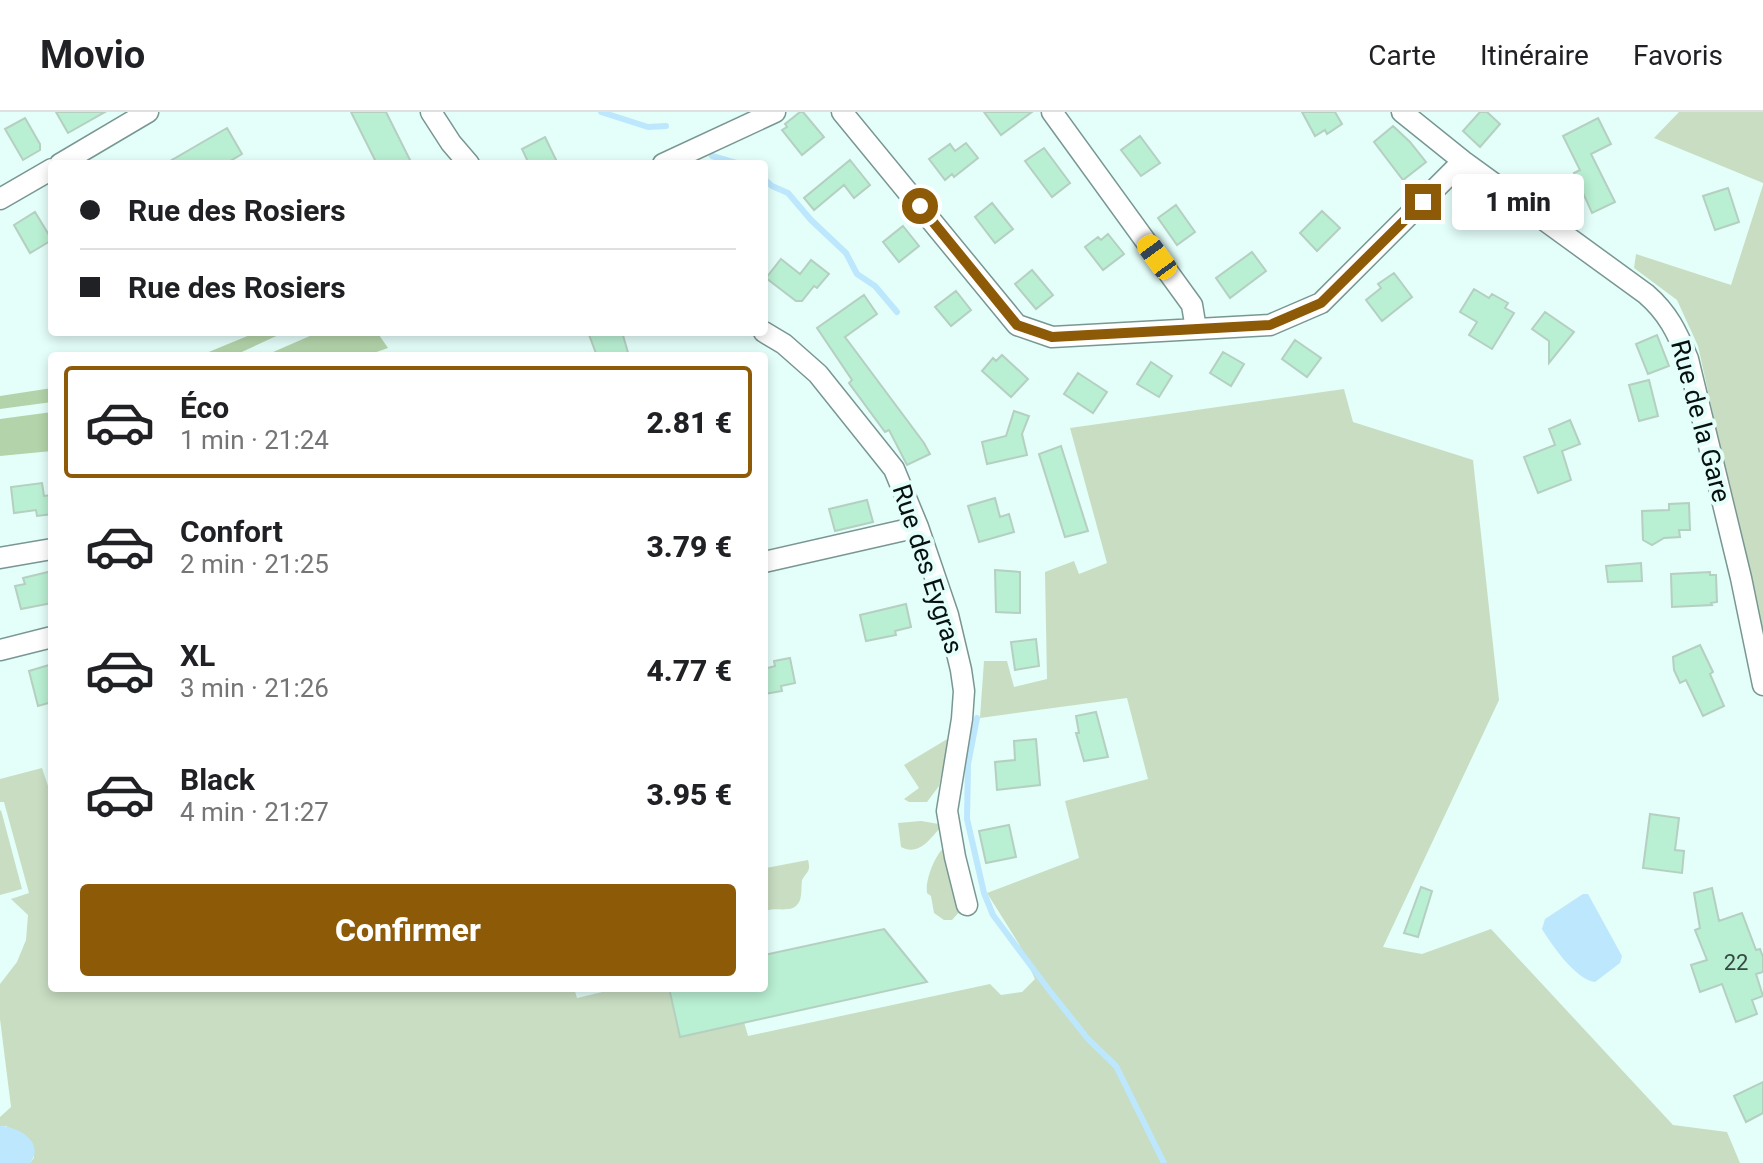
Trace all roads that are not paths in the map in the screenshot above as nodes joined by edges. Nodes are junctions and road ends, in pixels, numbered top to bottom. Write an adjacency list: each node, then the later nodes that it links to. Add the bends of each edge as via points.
1 (148, 112): 7 (street)
2 (431, 112): 8 (street)
3 (775, 112): 9 (street)
4 (842, 112): 13 (street, via 1017,325 1052,337)
5 (1052, 112): 13 (street, via 1192,305)
6 (1402, 112): 10 (street, Rue de la Gare)
7 (67, 160)
8 (466, 160)
9 (672, 160)
10 (1463, 161): 13 (street, via 1321,303 1270,325); 21 (street, Rue de la Gare, via 1646,294 1675,327 1688,359)
11 (48, 171): 12 (street)
12 (0, 199)
13 (1196, 329)
14 (768, 334): 15 (street, Rue des Eygras, via 818,374 894,469)
15 (918, 527): 18 (street); 22 (street, Rue des Eygras, via 948,615 964,691 947,811)
16 (48, 550): 17 (street)
17 (0, 558)
18 (768, 561)
19 (48, 638): 20 (street)
20 (0, 650)
21 (1763, 685)
22 (967, 905)

